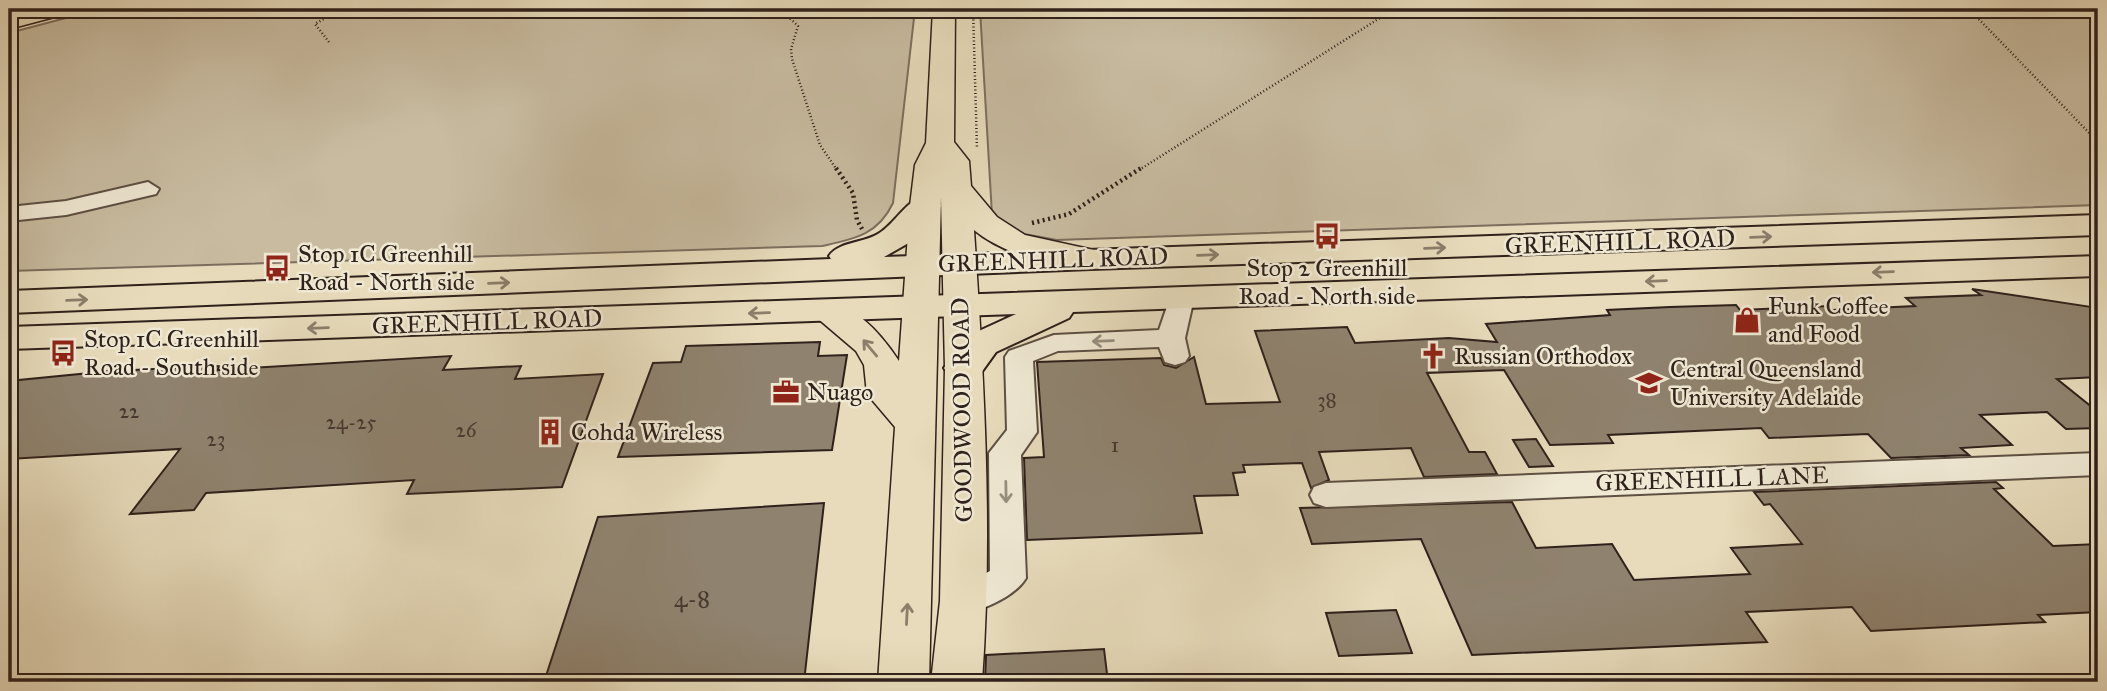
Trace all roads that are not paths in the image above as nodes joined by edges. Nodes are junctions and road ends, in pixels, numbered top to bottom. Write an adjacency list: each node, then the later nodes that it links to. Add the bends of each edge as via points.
1 (16, 9): 3 (main road)
2 (944, 9): 6 (main road, GOODWOOD ROAD)
3 (9, 10)
4 (46, 10): 5 (main road)
5 (9, 22)
6 (940, 143): 7 (main road, GOODWOOD ROAD, via 955,162); 9 (main road, GOODWOOD ROAD, via 930,165)
7 (957, 188): 15 (main road, via 978,219 997,236 1021,246); 16 (main road, GOODWOOD ROAD)
8 (148, 189): 10 (lane, via 66,208)
9 (925, 205): 17 (main road, GOODWOOD ROAD); 20 (highway, via 903,234 887,244 858,254)
10 (9, 214)
11 (2098, 225): 12 (highway, GREENHILL ROAD)
12 (1981, 229): 13 (highway, GREENHILL ROAD); 14 (highway)
13 (1890, 232): 15 (highway, GREENHILL ROAD, one-way to 13); 19 (highway, via 1905,247 1928,256)
14 (2098, 239)
15 (1091, 258): 16 (highway, GREENHILL ROAD)
16 (960, 264): 17 (highway, GREENHILL ROAD); 25 (main road, GOODWOOD ROAD)
17 (922, 265): 20 (highway, GREENHILL ROAD); 26 (main road, GOODWOOD ROAD)
18 (2098, 266): 19 (highway, GREENHILL ROAD)
19 (2025, 268): 22 (highway, GREENHILL ROAD, one-way to 22)
20 (744, 272): 21 (highway, GREENHILL ROAD, one-way to 20)
21 (260, 293): 23 (highway, GREENHILL ROAD, one-way to 21); 28 (highway, via 314,300 385,298 400,303)
22 (1181, 298): 24 (highway, GREENHILL ROAD); 34 (lane, one-way to 34, via 1173,347 1054,343 1019,357 1022,432 1005,453 1008,578)
23 (9, 302)
24 (1070, 302): 25 (highway, GREENHILL ROAD); 30 (highway, via 982,344)
25 (962, 306): 26 (highway, GREENHILL ROAD); 30 (main road, GOODWOOD ROAD)
26 (921, 307): 27 (highway, GREENHILL ROAD); 31 (main road, GOODWOOD ROAD)
27 (827, 311): 28 (highway, GREENHILL ROAD, one-way to 28); 31 (main road, one-way to 27, via 887,394 883,365 870,344)
28 (386, 326): 29 (highway, GREENHILL ROAD, one-way to 29)
29 (9, 338)
30 (964, 368): 34 (main road, GOODWOOD ROAD)
31 (916, 425): 35 (main road, GOODWOOD ROAD, one-way to 31)
32 (2098, 464): 33 (lane, GREENHILL LANE)
33 (1326, 495)
34 (964, 601): 36 (main road, GOODWOOD ROAD)
35 (903, 682)
36 (956, 682)

